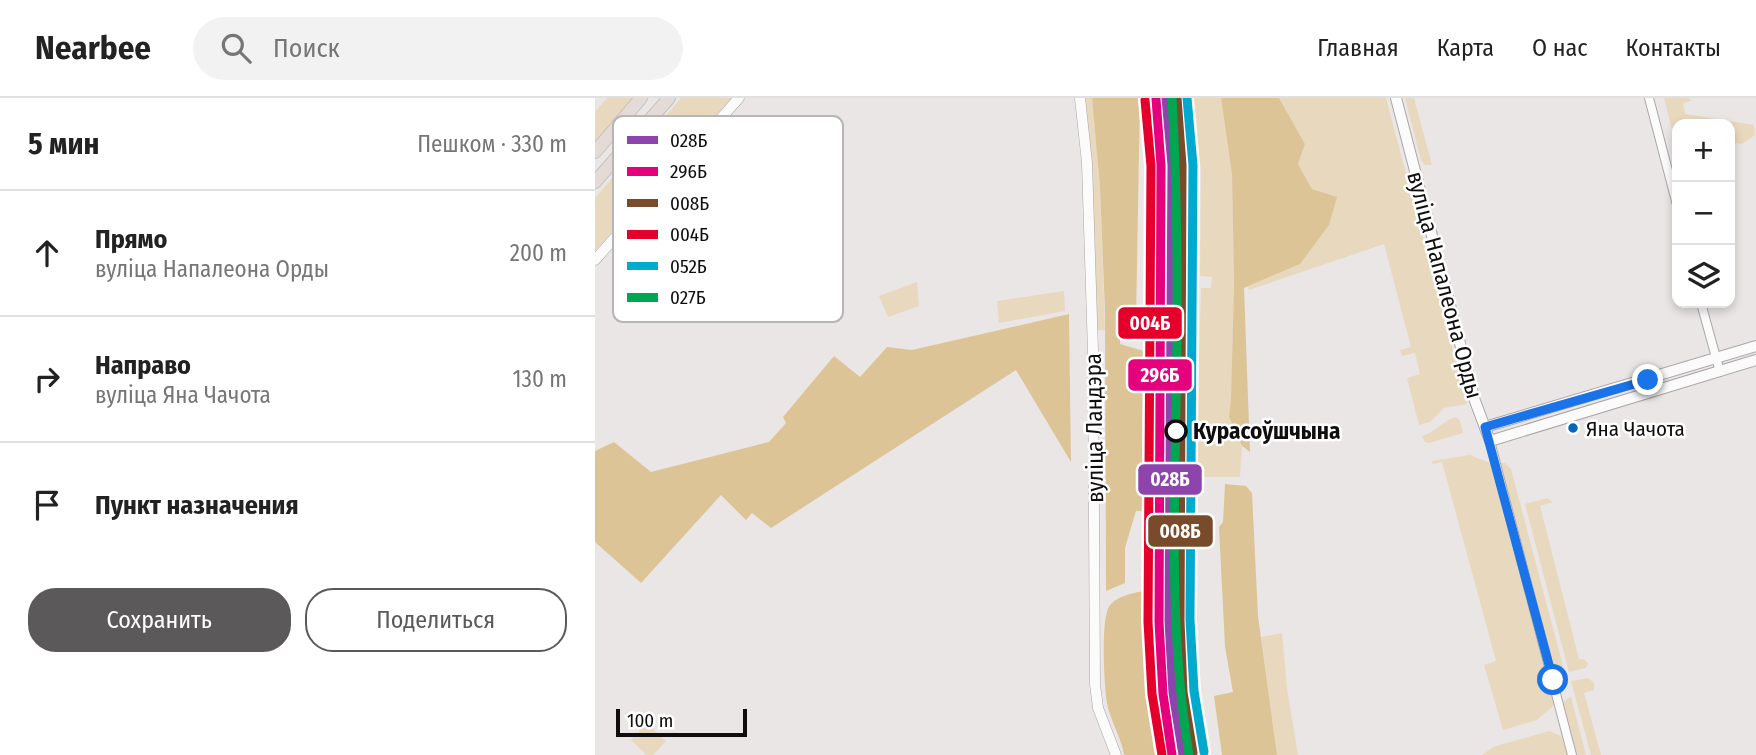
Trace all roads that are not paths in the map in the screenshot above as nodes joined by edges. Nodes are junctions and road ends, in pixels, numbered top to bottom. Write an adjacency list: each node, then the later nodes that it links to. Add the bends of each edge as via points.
1 (642, 98): 7 (highway)
2 (669, 98): 8 (highway)
3 (739, 98): 9 (street)
4 (1080, 98): 24 (street, вуліца Ландэра, via 1087,163 1093,351 1095,684 1098,708)
5 (1396, 98): 22 (main road, вуліца Напалеона Орды)
6 (1649, 98): 14 (street)
7 (626, 116)
8 (653, 116)
9 (723, 116)
10 (613, 131): 11 (highway)
11 (595, 152)
12 (613, 162): 13 (highway)
13 (595, 182)
14 (1672, 186)
15 (613, 240): 16 (street)
16 (595, 260)
17 (1702, 308): 19 (street)
18 (1756, 346): 19 (main road)
19 (1716, 359): 21 (street); 22 (main road)
20 (1756, 360): 21 (main road)
21 (1720, 372): 23 (main road)
22 (1485, 427): 23 (main road, вуліца Напалеона Орды)
23 (1490, 441): 25 (street, вуліца Напалеона Орды)
24 (1116, 755)
25 (1572, 755)

